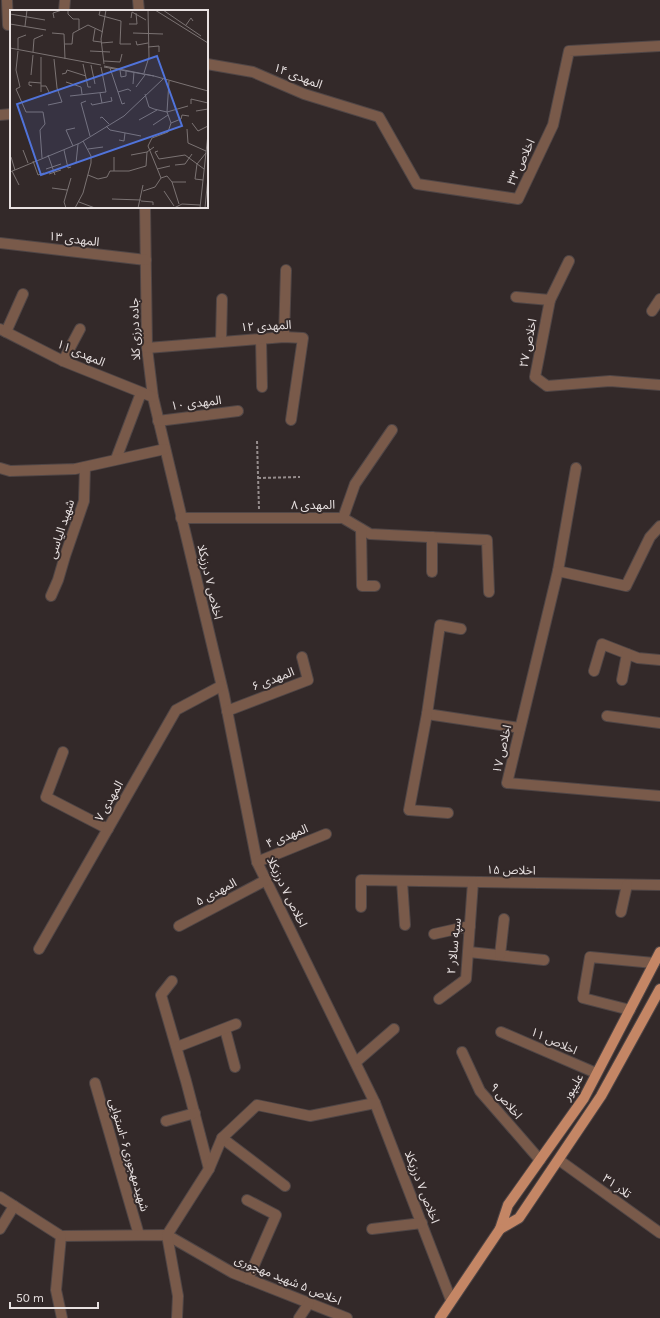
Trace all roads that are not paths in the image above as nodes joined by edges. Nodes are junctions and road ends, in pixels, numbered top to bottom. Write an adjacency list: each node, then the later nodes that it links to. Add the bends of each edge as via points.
1 (7, 0): 4 (street)
2 (138, 0): 3 (street)
3 (139, 10)
4 (8, 25)
5 (660, 46): 9 (street, اخلاص ۳۳, via 570,51 553,125 518,199 417,184)
6 (208, 64): 9 (street, المهدی ۱۴, via 253,72 304,94)
7 (10, 114): 8 (street)
8 (0, 115)
9 (380, 117)
10 (145, 208): 12 (street, جاده درزی کلا)
11 (0, 243): 12 (street, المهدی ۱۳)
12 (146, 260): 26 (street, جاده درزی کلا)
13 (569, 261): 19 (street, اخلاص ۲۷)
14 (286, 270): 23 (street)
15 (23, 294): 22 (street)
16 (516, 297): 19 (street)
17 (222, 299): 25 (street)
18 (660, 299): 20 (street)
19 (550, 300): 28 (street, اخلاص ۲۷, via 535,377 547,386 610,382)
20 (652, 312)
21 (80, 329): 27 (street)
22 (3, 330): 27 (street, المهدی ۱۱)
23 (284, 337): 24 (street, المهدی ۱۲); 33 (street, المهدی ۱۲, via 304,338)
24 (261, 339): 25 (street, المهدی ۱۲); 29 (street)
25 (221, 342): 26 (street, المهدی ۱۲)
26 (147, 348): 31 (street, جاده درزی کلا)
27 (63, 361): 30 (street, المهدی ۱۱)
28 (660, 385)
29 (262, 387)
30 (141, 392): 31 (street, المهدی ۱۱); 37 (street)
31 (153, 397): 34 (street, جاده درزی کلا)
32 (238, 411): 34 (street, المهدی ۱۰)
33 (291, 420)
34 (158, 421): 36 (street, جاده درزی کلا)
35 (392, 430): 42 (street, via 355,484)
36 (165, 449): 37 (street); 41 (street, اخلاص ۷ درزیکلا)
37 (116, 459): 38 (street)
38 (85, 467): 39 (street, via 10,471); 50 (street, شهید الیاسی, via 84,501)
39 (0, 468)
40 (576, 468): 46 (street, اخلاص ۱۷)
41 (181, 518): 42 (street, المهدی ۸); 57 (street, اخلاص ۷ درزیکلا)
42 (343, 518): 44 (street, المهدی ۸)
43 (660, 526): 46 (street, via 650,537 626,586)
44 (361, 529): 45 (street, المهدی ۸, via 370,534); 48 (street, via 362,586)
45 (432, 537): 47 (street); 49 (street, المهدی ۸, via 487,540)
46 (558, 571): 62 (street, اخلاص ۱۷)
47 (432, 572)
48 (376, 586)
49 (489, 592)
50 (51, 596)
51 (461, 629): 59 (street, via 440,625)
52 (628, 654): 54 (street, via 638,658); 55 (street, via 602,644); 56 (street)
53 (302, 657): 58 (street, المهدی ۶, via 308,680)
54 (660, 660)
55 (594, 671)
56 (622, 680)
57 (221, 686): 58 (street, اخلاص ۷ درزیکلا); 66 (street, المهدی ۷, via 176,710)
58 (227, 712): 68 (street, اخلاص ۷ درزیکلا)
59 (427, 714): 62 (street); 65 (street, via 409,810)
60 (607, 716): 61 (street)
61 (660, 722)
62 (520, 728): 64 (street, اخلاص ۱۷, via 507,783)
63 (63, 752): 66 (street, via 46,797)
64 (660, 796)
65 (448, 813)
66 (108, 828): 81 (street, المهدی ۷)
67 (326, 834): 68 (street, المهدی ۴)
68 (257, 862): 69 (street, اخلاص ۷ درزیکلا)
69 (266, 880): 78 (street, المهدی ۵); 97 (street, اخلاص ۷ درزیکلا)
70 (402, 881): 71 (street, اخلاص ۱۵); 74 (street, اخلاص ۱۵, via 361,880); 77 (street)
71 (473, 882): 72 (street, اخلاص ۱۵); 79 (street, سپه سالار ۲)
72 (627, 885): 73 (street, اخلاص ۱۵); 75 (street)
73 (660, 885)
74 (361, 907)
75 (621, 912)
76 (504, 919): 84 (street)
77 (405, 924)
78 (179, 926)
79 (470, 926): 80 (street); 82 (street, سپه سالار ۲)
80 (434, 934)
81 (39, 949)
82 (469, 952): 84 (street); 89 (street, سپه سالار ۲, via 466,979)
83 (660, 952): 86 (main road, علیپور)
84 (500, 955): 85 (street)
85 (544, 960)
86 (654, 963): 90 (main road, علیپور); 90 (street, via 590,957 583,998)
87 (172, 981): 95 (street, via 161,995)
88 (660, 989): 106 (main road, علیپور, via 601,1096)
89 (439, 999)
90 (630, 1010): 99 (main road, علیپور)
91 (236, 1024): 92 (street)
92 (225, 1029): 95 (street); 98 (street)
93 (394, 1029): 97 (street)
94 (501, 1032): 99 (street, اخلاص ۱۱)
95 (177, 1047): 102 (street)
96 (462, 1052): 105 (street, اخلاص ۹, via 480,1091)
97 (356, 1062): 101 (street, اخلاص ۷ درزیکلا)
98 (235, 1067)
99 (596, 1074): 105 (main road, علیپور, via 584,1098)
100 (95, 1083): 117 (street, شهیدمهجوری۶ -استوایی)
101 (376, 1103): 104 (street, via 310,1116 257,1105); 112 (street, اخلاص ۷ درزیکلا)
102 (195, 1112): 103 (street); 107 (street)
103 (166, 1121)
104 (222, 1138): 107 (street); 108 (street)
105 (540, 1160): 115 (main road, علیپور, via 508,1206)
106 (559, 1160): 115 (main road, علیپور, via 519,1218); 116 (street, تلار ۳۱)
107 (209, 1169): 118 (street)
108 (285, 1186)
109 (0, 1197): 111 (street)
110 (247, 1200): 120 (street, via 276,1214)
111 (14, 1206): 113 (street); 119 (street)
112 (422, 1223): 114 (street); 121 (street, اخلاص ۷ درزیکلا)
113 (0, 1228)
114 (372, 1229)
115 (500, 1229): 121 (main road, علیپور)
116 (660, 1233)
117 (139, 1235): 118 (street, اخلاص ۵ شهید مهجوری); 119 (street, اخلاص ۵ شهید مهجوری)
118 (167, 1235): 120 (street, اخلاص ۵ شهید مهجوری); 124 (street, via 178,1296)
119 (61, 1236): 123 (street, via 56,1290)
120 (248, 1279): 122 (street, اخلاص ۵ شهید مهجوری)
121 (451, 1300): 127 (main road, علیپور)
122 (309, 1303): 125 (street); 126 (street, اخلاص ۵ شهید مهجوری)
123 (62, 1318)
124 (177, 1318)
125 (300, 1318)
126 (347, 1318)
127 (440, 1318)

